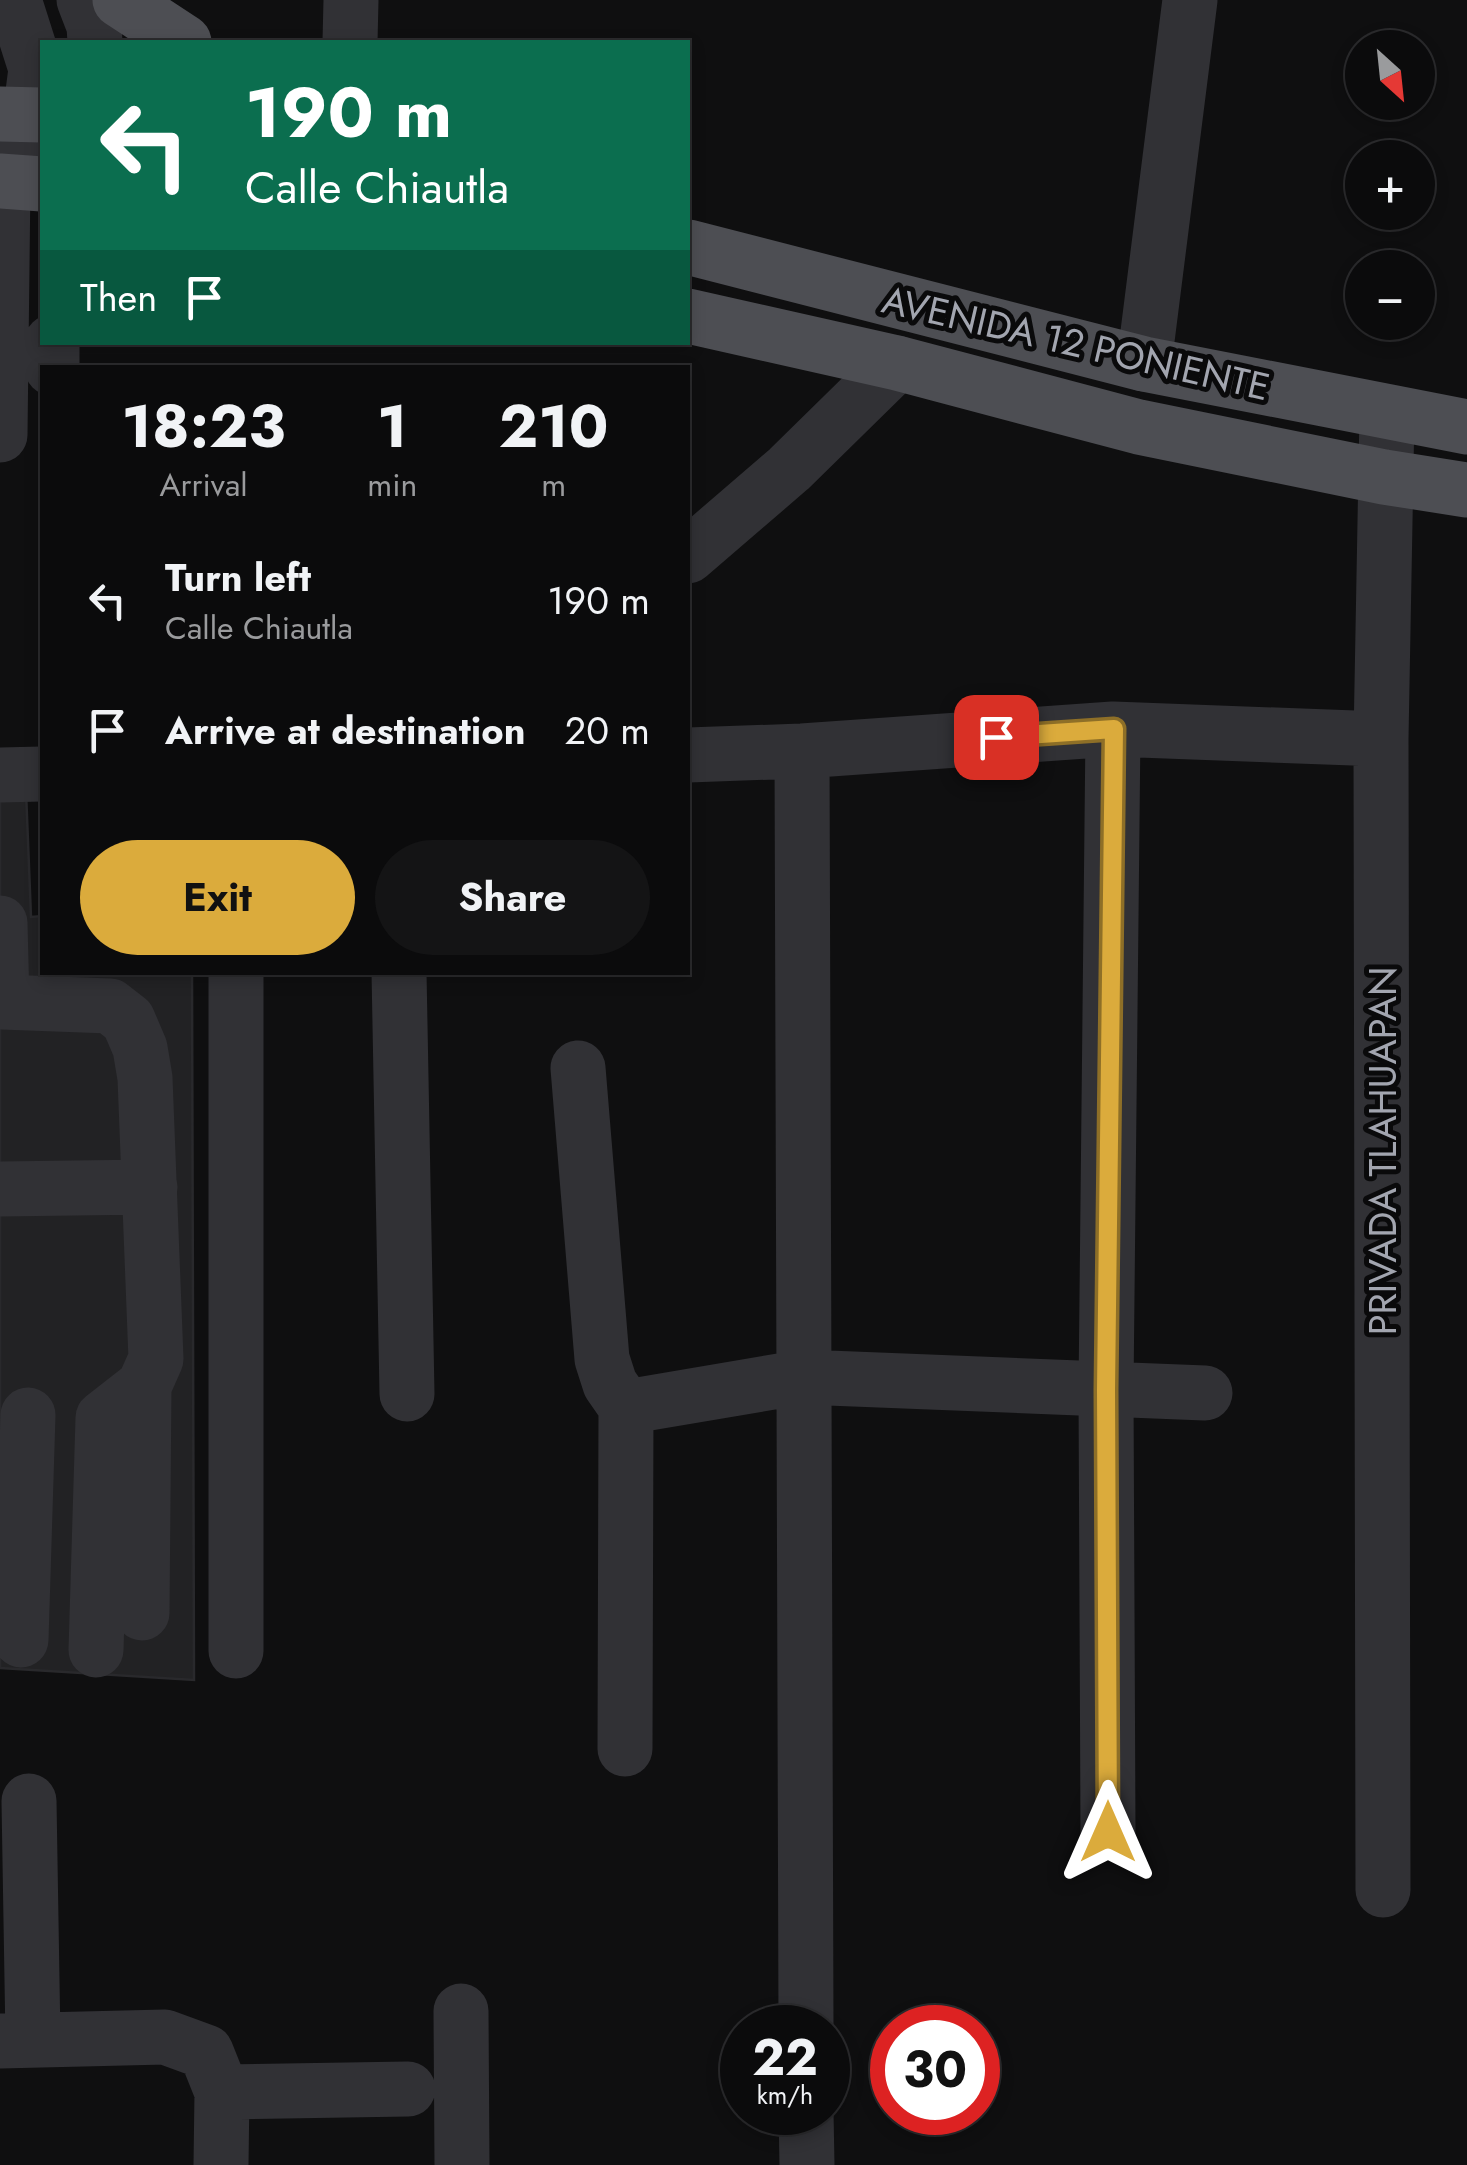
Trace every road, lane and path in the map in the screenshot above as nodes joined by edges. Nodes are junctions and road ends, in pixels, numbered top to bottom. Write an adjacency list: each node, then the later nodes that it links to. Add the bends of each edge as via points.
1 (14, 0): 9 (street, via 36,69)
2 (84, 0): 6 (street)
3 (120, 0): 7 (main road)
4 (351, 0): 8 (street)
5 (1190, 0): 14 (street)
6 (95, 40)
7 (181, 40)
8 (350, 40)
9 (24, 115): 10 (street)
10 (15, 182): 17 (street)
11 (690, 248): 14 (main road, AVENIDA 12 PONIENTE)
12 (690, 316): 13 (main road, AVENIDA 12 PONIENTE)
13 (897, 363): 18 (main road, AVENIDA 12 PONIENTE, via 1140,427); 20 (street, via 789,470)
14 (1144, 364): 15 (main road, AVENIDA 12 PONIENTE)
15 (1388, 413): 16 (main road, AVENIDA 12 PONIENTE); 18 (street, PRIVADA TLAHUAPAN)
16 (1467, 427)
17 (0, 435)
18 (1384, 477): 19 (main road, AVENIDA 12 PONIENTE); 22 (street, PRIVADA TLAHUAPAN)
19 (1467, 490)
20 (690, 554)
21 (1114, 729): 22 (street); 23 (street); 35 (street)
22 (1381, 738): 49 (street, PRIVADA TLAHUAPAN)
23 (802, 751): 24 (street); 34 (street)
24 (690, 755)
25 (40, 774): 26 (street)
26 (0, 775)
27 (0, 923): 30 (street)
28 (236, 975): 45 (street)
29 (399, 975): 37 (street)
30 (1, 1003): 32 (street, via 110,1006 128,1020 145,1078)
31 (578, 1068): 39 (street, via 602,1359)
32 (150, 1187): 33 (street); 38 (street, via 156,1359)
33 (0, 1189)
34 (804, 1377): 35 (street); 39 (street); 50 (street)
35 (1106, 1390): 36 (street); 48 (street)
36 (1205, 1392)
37 (407, 1394)
38 (123, 1402): 40 (street); 42 (street); 44 (street)
39 (626, 1407): 46 (street)
40 (14, 1415): 41 (street)
41 (13, 1472): 43 (street)
42 (142, 1613)
43 (21, 1640)
44 (96, 1650)
45 (236, 1651)
46 (626, 1749)
47 (29, 1802): 52 (street)
48 (1108, 1832)
49 (1383, 1890)
50 (806, 2005)
51 (460, 2012): 57 (street)
52 (16, 2040): 53 (street, via 165,2037)
53 (214, 2072): 54 (street); 56 (street)
54 (408, 2089)
55 (806, 2135): 58 (street)
56 (222, 2165)
57 (462, 2165)
58 (806, 2165)

